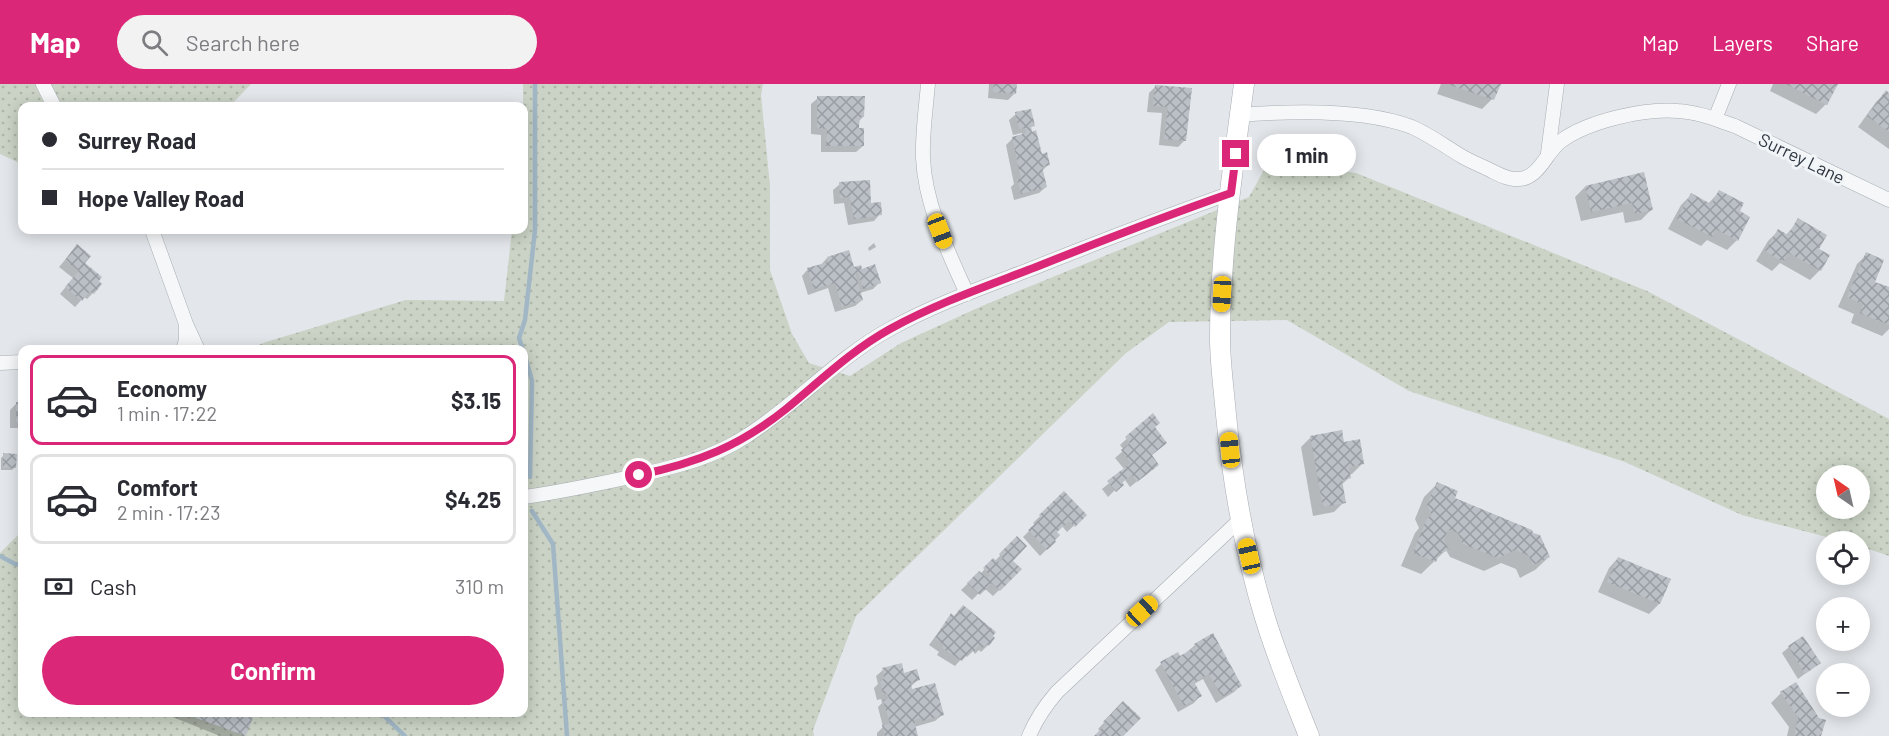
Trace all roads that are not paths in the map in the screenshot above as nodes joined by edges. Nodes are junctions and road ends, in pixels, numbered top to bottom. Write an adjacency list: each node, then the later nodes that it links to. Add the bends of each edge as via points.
1 (43, 84): 6 (street)
2 (928, 84): 13 (street, via 923,159 928,190 940,231)
3 (1244, 84): 7 (main road)
4 (1557, 84): 9 (street)
5 (1729, 84): 8 (street)
6 (52, 102)
7 (1240, 115): 9 (street, Surrey Lane, via 1329,113 1390,120 1414,128 1505,177 1518,179 1530,176); 10 (main road)
8 (1715, 118): 9 (street, Surrey Lane, via 1679,111 1617,117 1573,134); 11 (street, Surrey Lane)
9 (1548, 153)
10 (1231, 193): 13 (street); 20 (main road, via 1220,340)
11 (1889, 200)
12 (153, 234): 14 (street)
13 (967, 294): 19 (street, via 941,303 873,339 784,411 707,457 673,468)
14 (186, 324): 15 (street); 16 (street)
15 (184, 345)
16 (196, 345)
17 (18, 362): 18 (street)
18 (0, 363)
19 (528, 496)
20 (1241, 519): 21 (street, via 1057,692 1035,720); 22 (main road, via 1265,619)
21 (1029, 736)
22 (1309, 736)

